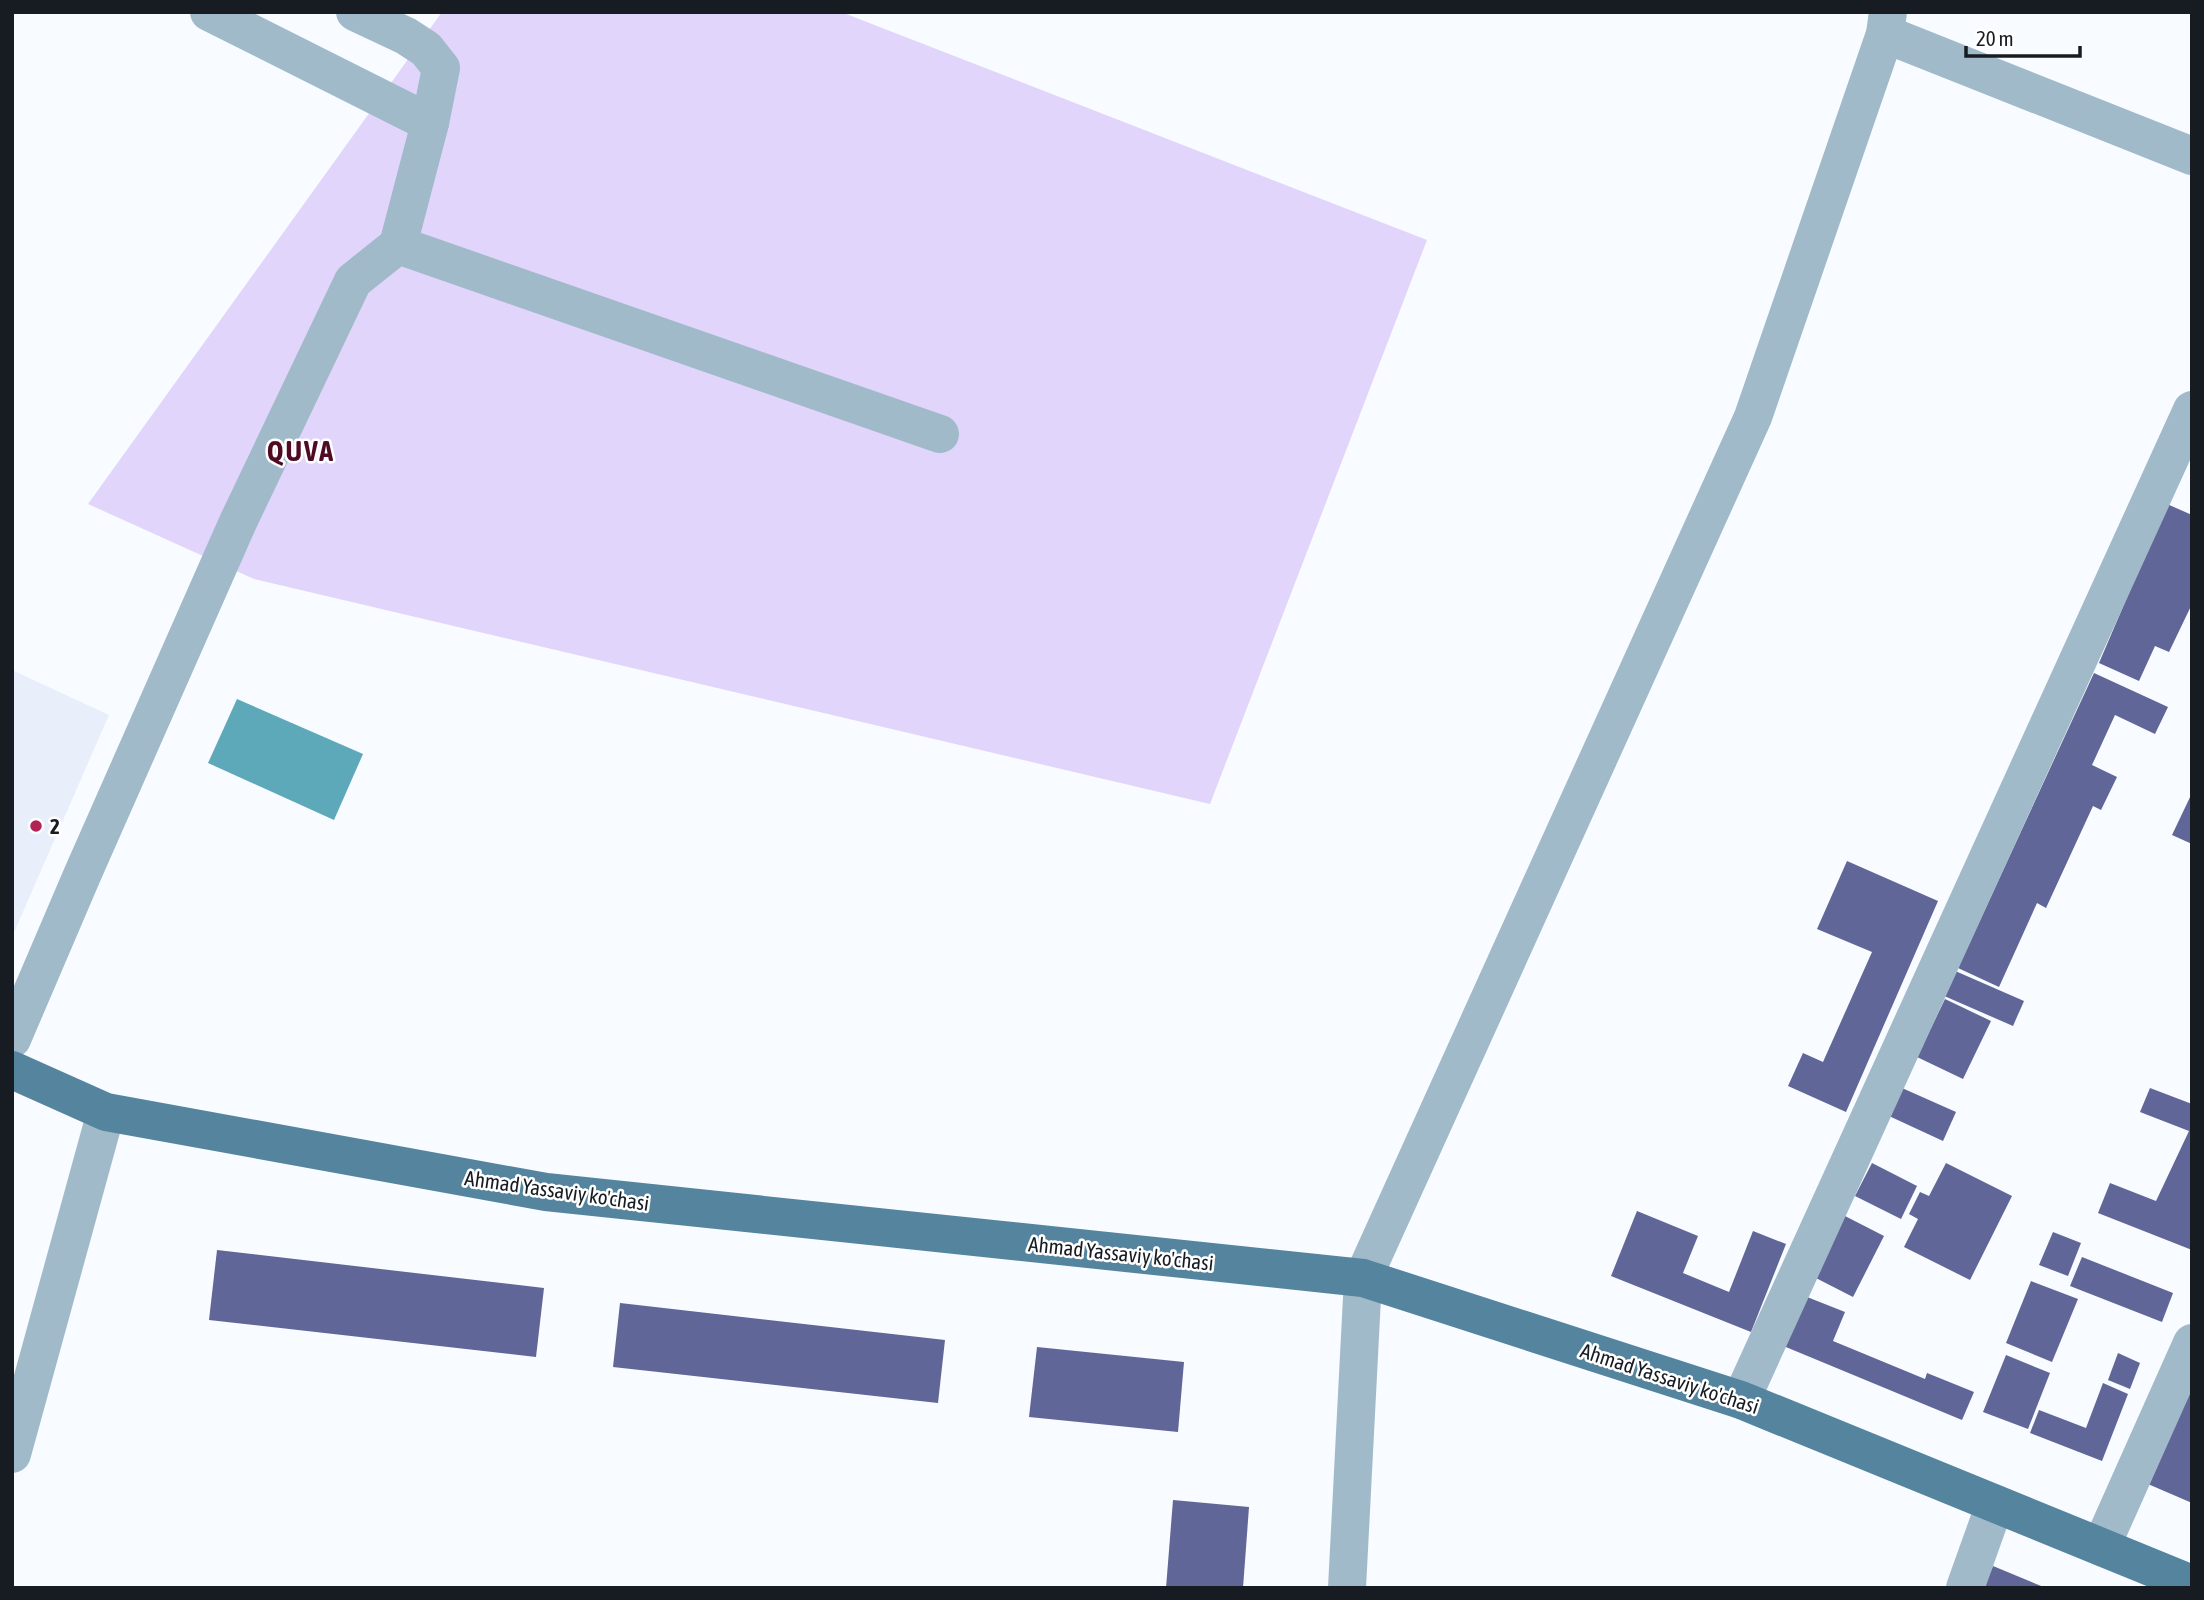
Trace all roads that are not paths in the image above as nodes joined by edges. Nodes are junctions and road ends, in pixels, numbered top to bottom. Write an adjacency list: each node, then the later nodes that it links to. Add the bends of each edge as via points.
1 (209, 12): 4 (street)
2 (355, 12): 4 (street, via 406,36 441,68)
3 (1886, 23): 5 (street); 12 (street, via 1753,417)
4 (430, 123): 6 (street)
5 (2192, 156)
6 (398, 245): 8 (street); 9 (street, via 353,281 238,522)
7 (2192, 410): 14 (street)
8 (940, 434)
9 (12, 1039)
10 (12, 1070): 11 (main road, Ahmad Yassaviy ko'chasi)
11 (106, 1112): 12 (main road, Ahmad Yassaviy ko'chasi, via 546,1192); 15 (street)
12 (1363, 1278): 14 (main road, Ahmad Yassaviy ko'chasi); 19 (street)
13 (2192, 1343): 17 (street)
14 (1741, 1400): 16 (main road, Ahmad Yassaviy ko'chasi)
15 (12, 1454)
16 (1995, 1504): 17 (main road, Ahmad Yassaviy ko'chasi); 20 (street)
17 (2101, 1547): 18 (main road, Ahmad Yassaviy ko'chasi)
18 (2192, 1584)
19 (1347, 1588)
20 (1965, 1588)

